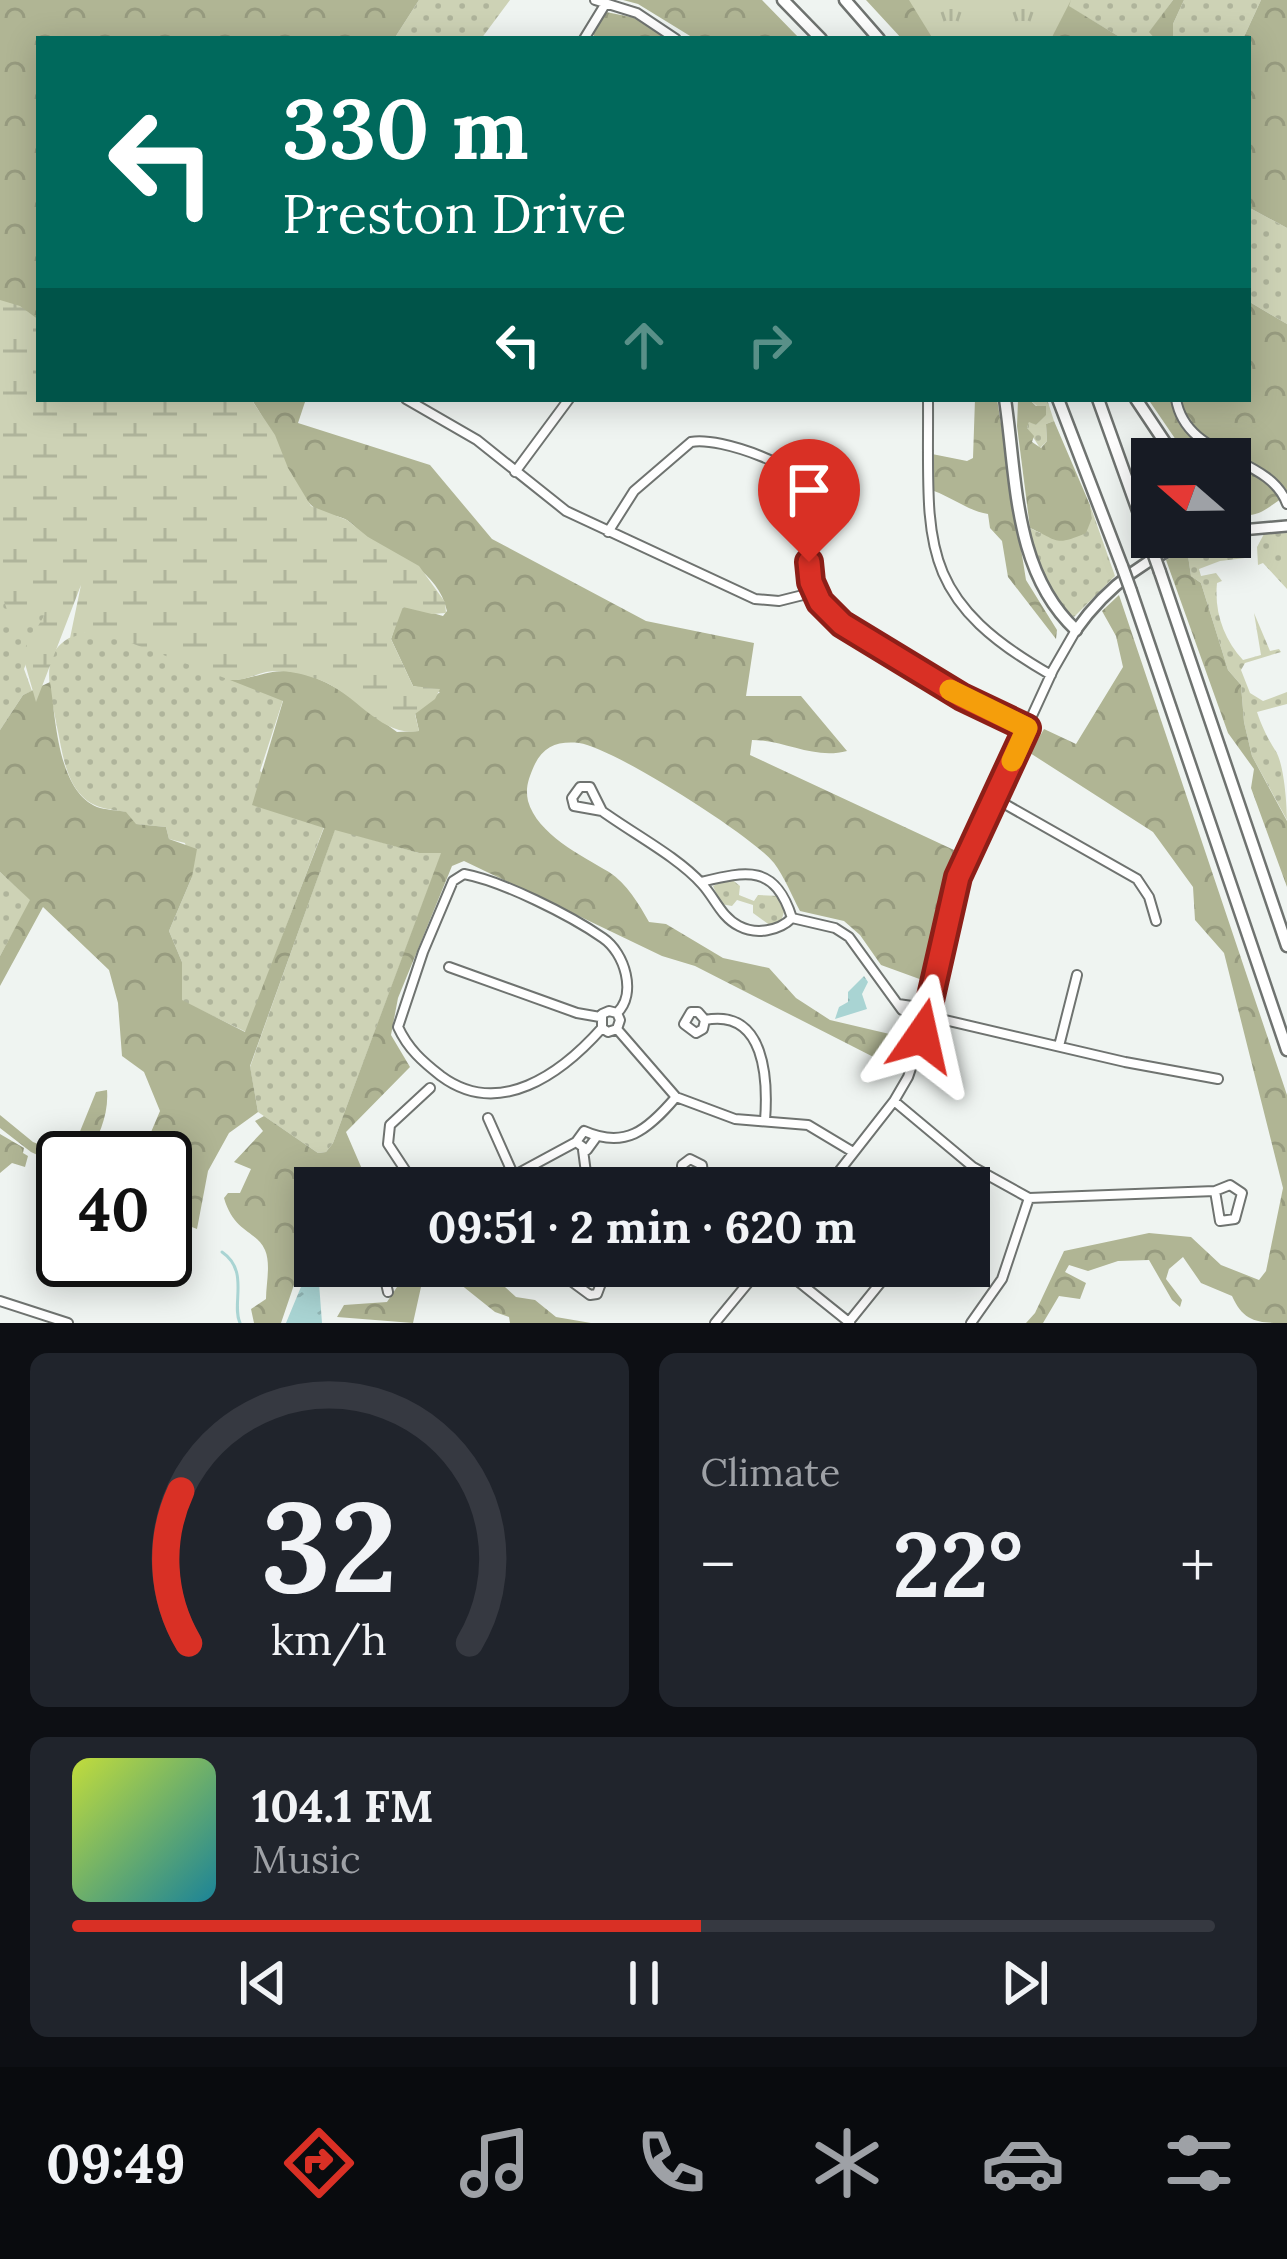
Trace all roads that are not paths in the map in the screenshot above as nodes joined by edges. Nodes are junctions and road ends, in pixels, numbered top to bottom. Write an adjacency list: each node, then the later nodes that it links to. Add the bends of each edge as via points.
1 (595, 0): 4 (street)
2 (783, 0): 7 (highway)
3 (845, 0): 8 (highway)
4 (606, 3): 5 (street); 6 (street)
5 (586, 36)
6 (672, 36)
7 (818, 36)
8 (876, 36)
9 (411, 402): 18 (street)
10 (567, 402): 18 (street)
11 (928, 402): 26 (street, via 931,533 945,580 982,630)
12 (1005, 402): 25 (highway, via 1031,564)
13 (1059, 402): 43 (highway, bridge)
14 (1099, 402): 33 (highway, bridge)
15 (1138, 402): 17 (highway)
16 (1177, 402): 19 (street, via 1192,433 1274,485)
17 (1162, 438)
18 (515, 472): 22 (street)
19 (1287, 504)
20 (1287, 526): 21 (main road)
21 (1251, 529)
22 (608, 532): 24 (street, via 755,599); 24 (street, via 627,499 677,451 717,442 815,487)
23 (1156, 558): 25 (main road)
24 (815, 592): 27 (street, via 842,624)
25 (1076, 630): 26 (street)
26 (1051, 675): 27 (street)
27 (1027, 728): 28 (street)
28 (996, 799): 32 (street, via 1137,880); 37 (street, via 952,896)
29 (602, 811): 30 (street)
30 (701, 882): 31 (street, via 746,872 763,877); 31 (street, via 745,929 769,930)
31 (792, 918): 37 (street, via 849,937 898,1004)
32 (1156, 921)
33 (1287, 946)
34 (449, 967): 38 (street)
35 (1077, 975): 42 (street)
36 (617, 1013): 38 (street); 40 (street, via 629,986 608,940 490,879 453,880 398,1027 426,1065 458,1088 499,1095 556,1073); 41 (street)
37 (927, 1013): 42 (street); 47 (street)
38 (600, 1017): 40 (street)
39 (705, 1020): 49 (street, via 740,1028 763,1055)
40 (602, 1028): 41 (street)
41 (616, 1029): 46 (street)
42 (1059, 1046): 44 (street)
43 (1287, 1050)
44 (1218, 1079)
45 (430, 1088): 53 (street, via 390,1125 388,1144)
46 (676, 1097): 49 (street); 50 (street, via 633,1134)
47 (894, 1102): 52 (street); 58 (street)
48 (488, 1118): 54 (street)
49 (765, 1121): 52 (street, via 808,1125)
50 (595, 1139): 51 (street); 51 (street, via 584,1131)
51 (580, 1146): 55 (street); 56 (street)
52 (853, 1152): 57 (street)
53 (403, 1167)
54 (510, 1167)
55 (530, 1167)
56 (584, 1167)
57 (842, 1167)
58 (973, 1167)
59 (990, 1176): 61 (street)
60 (1215, 1190): 60 (street, via 1220,1221 1235,1219 1241,1193 1230,1185); 61 (street)
61 (1029, 1198): 71 (street, via 1002,1279)
62 (387, 1287): 66 (street)
63 (745, 1287): 69 (street)
64 (805, 1287): 70 (street)
65 (877, 1287): 70 (street)
66 (388, 1292)
67 (0, 1301): 68 (street)
68 (68, 1323)
69 (715, 1323)
70 (849, 1323)
71 (970, 1323)

